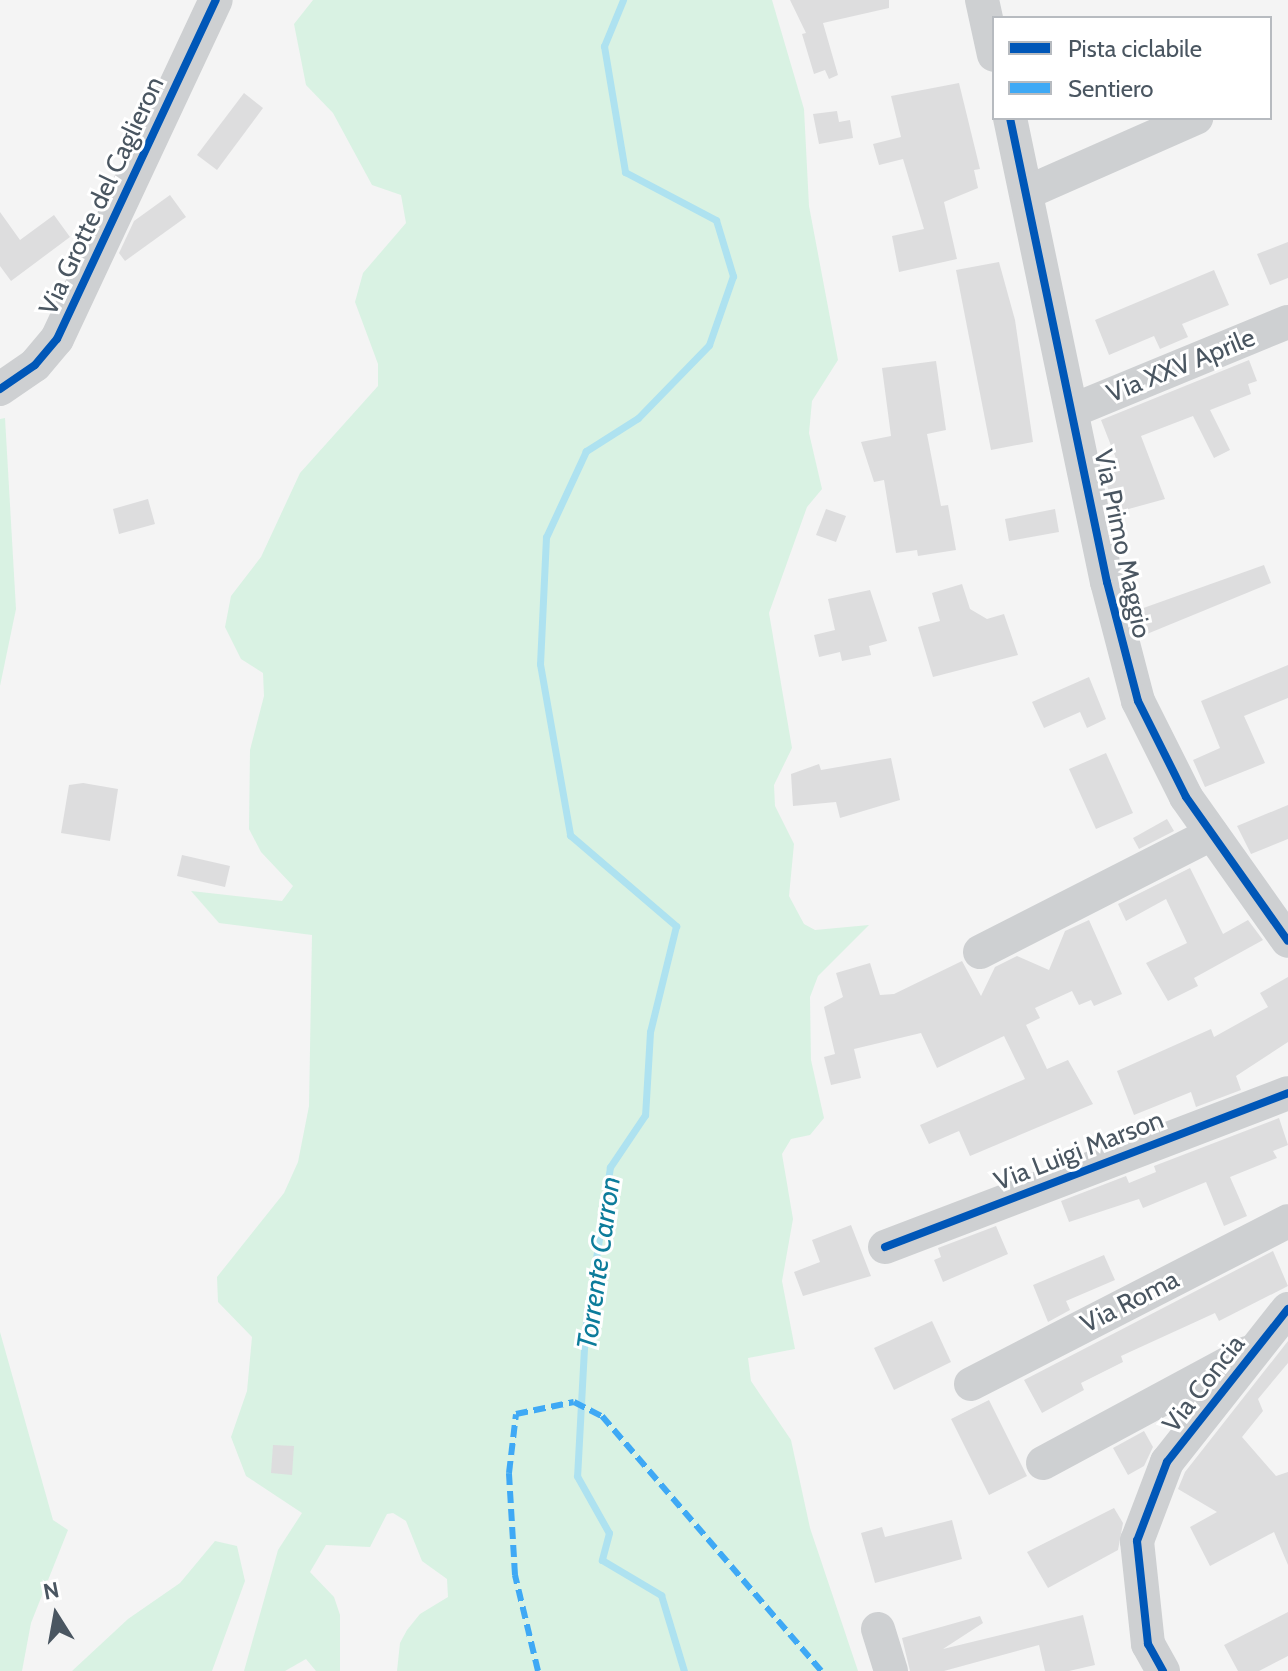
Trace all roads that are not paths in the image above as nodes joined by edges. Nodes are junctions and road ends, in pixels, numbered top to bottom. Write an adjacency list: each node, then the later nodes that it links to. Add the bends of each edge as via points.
1 (216, 0): 8 (street, Via Grotte del Caglieron, via 57,339 35,365)
2 (982, 0): 3 (street)
3 (992, 46)
4 (1010, 120): 6 (street, Via Primo Maggio)
5 (1191, 120): 6 (street)
6 (1028, 192): 9 (street, Via Primo Maggio)
7 (1288, 322): 9 (street, Via XXV Aprile)
8 (0, 389)
9 (1074, 410): 10 (street, Via Primo Maggio, via 1107,582 1138,701 1163,758)
10 (1212, 834): 11 (street, Via Primo Maggio); 13 (street)
11 (1278, 908): 12 (street, Via Primo Maggio)
12 (1288, 941)
13 (980, 952)
14 (1288, 1093): 16 (street, Via Luigi Marson)
15 (1288, 1221): 19 (street, Via Roma)
16 (885, 1247)
17 (1288, 1309): 18 (street, Via Concia)
18 (1258, 1348): 20 (street, Via Concia); 22 (street, Via Concia, via 1167,1462 1137,1541)
19 (971, 1384)
20 (1043, 1463)
21 (878, 1629): 23 (street)
22 (1147, 1662)
23 (891, 1671)

